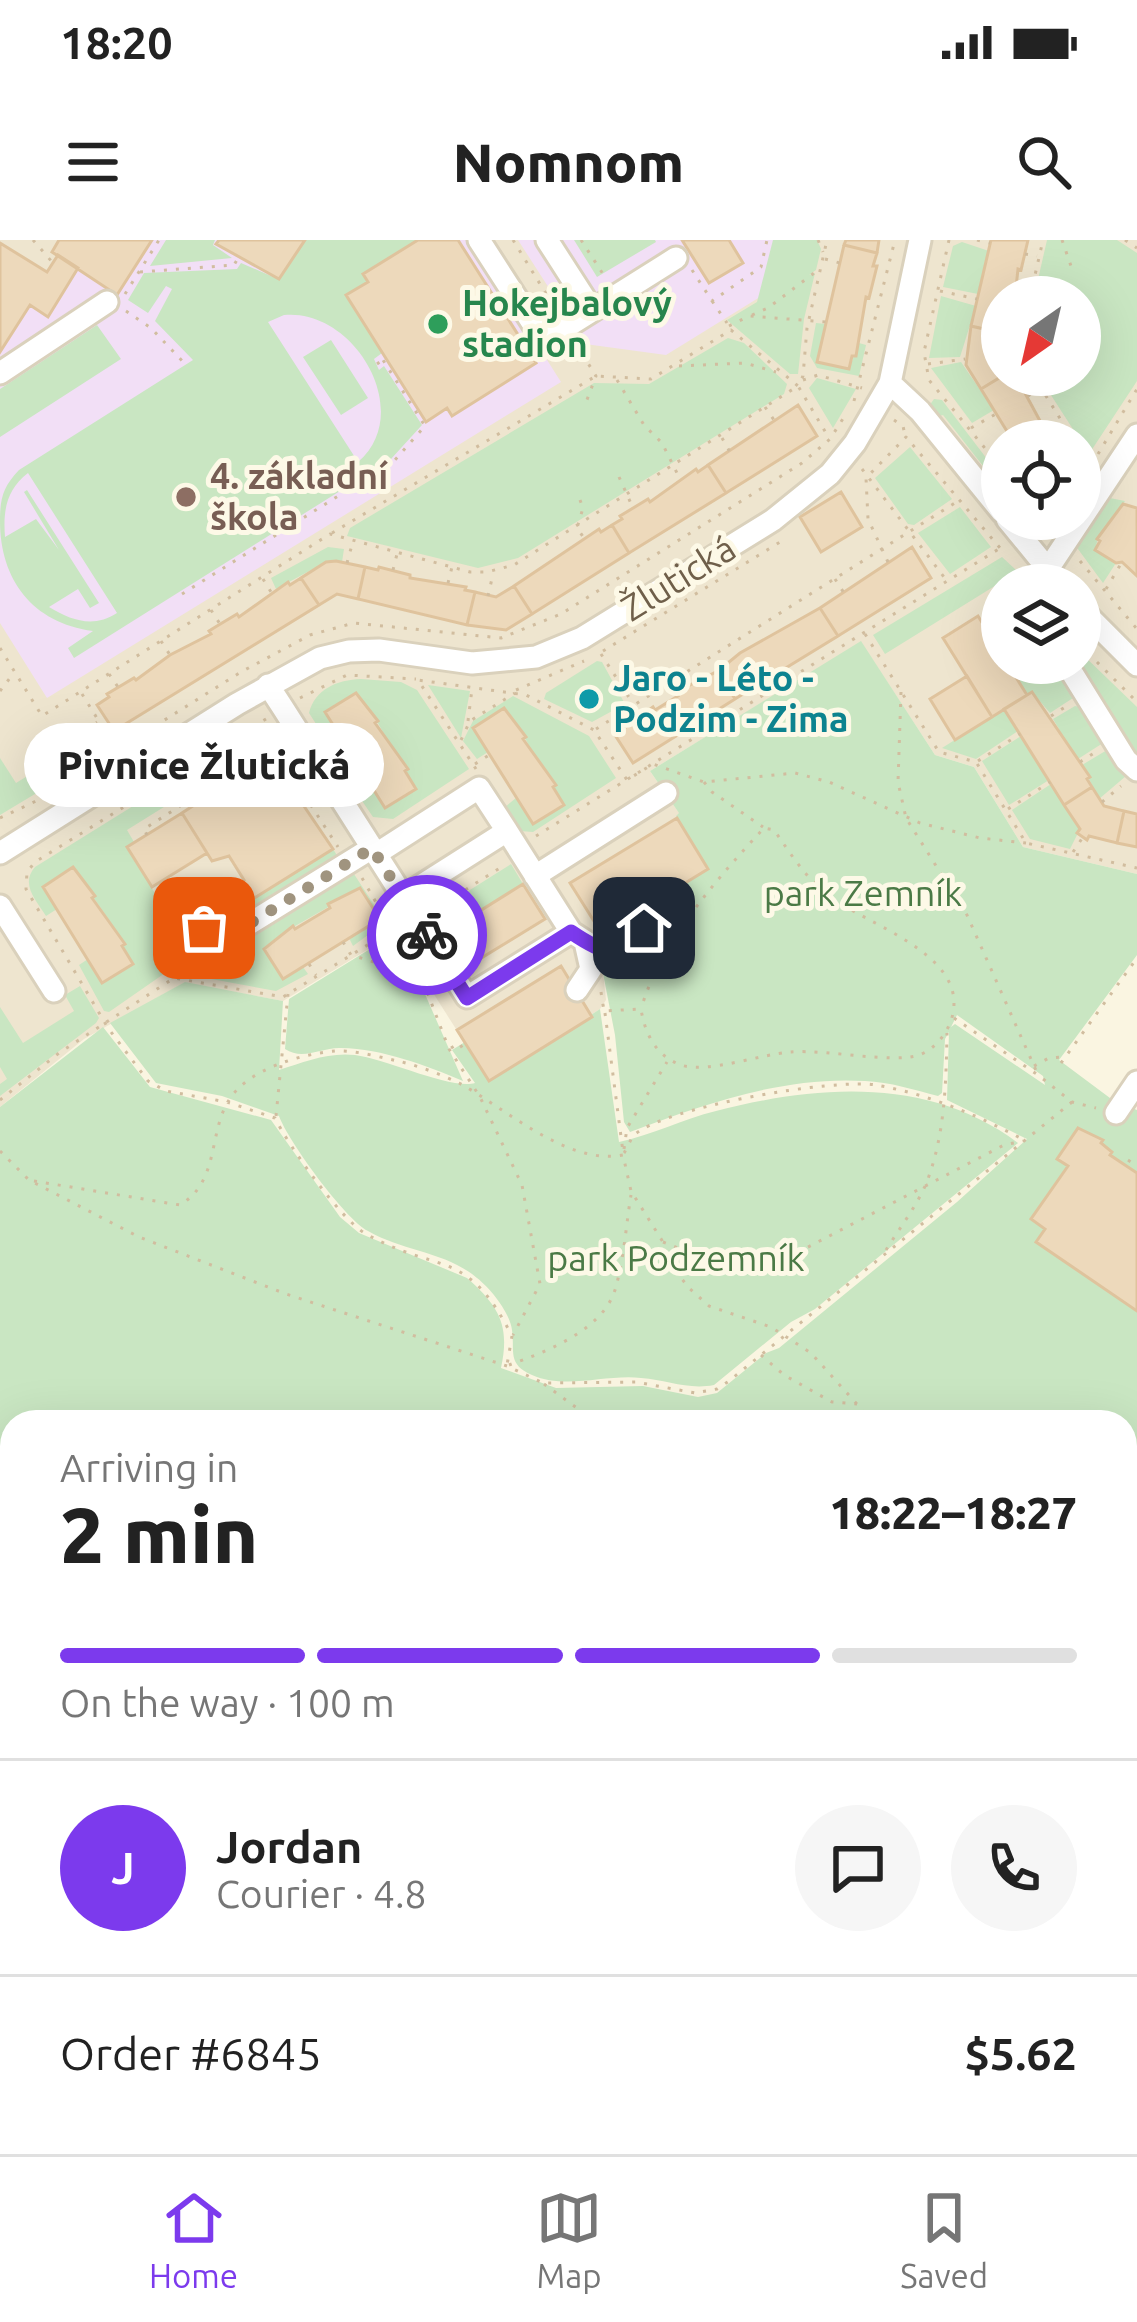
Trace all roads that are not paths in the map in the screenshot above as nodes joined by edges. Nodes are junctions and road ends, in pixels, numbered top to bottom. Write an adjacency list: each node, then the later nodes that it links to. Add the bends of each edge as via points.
1 (479, 240): 6 (street, via 544,341)
2 (547, 240): 6 (street)
3 (920, 240): 8 (street, Žlutická)
4 (682, 261): 6 (street)
5 (110, 304): 7 (street)
6 (592, 310)
7 (0, 373)
8 (890, 383): 10 (street); 17 (street, Žlutická, via 838,447 830,474 773,520 582,638 492,663 349,651)
9 (1137, 435): 13 (street)
10 (981, 486)
11 (1024, 540): 12 (street)
12 (1044, 564)
13 (1058, 564)
14 (1101, 633): 15 (street)
15 (1137, 665)
16 (1079, 684): 18 (street)
17 (268, 685): 21 (street, via 293,708); 22 (street, Žlutická)
18 (1134, 773)
19 (666, 794): 23 (street)
20 (507, 831): 21 (street, via 479,788); 23 (street); 25 (street)
21 (374, 851): 25 (street); 27 (street)
22 (0, 853)
23 (535, 876): 28 (street)
24 (0, 906): 30 (street)
25 (409, 906): 28 (street, via 467,998)
26 (640, 911): 28 (street, via 642,937 628,952 613,955)
27 (210, 936)
28 (578, 937): 29 (street, via 591,969)
29 (589, 989)
30 (54, 992)
31 (1137, 1082): 32 (street)
32 (1115, 1113)

